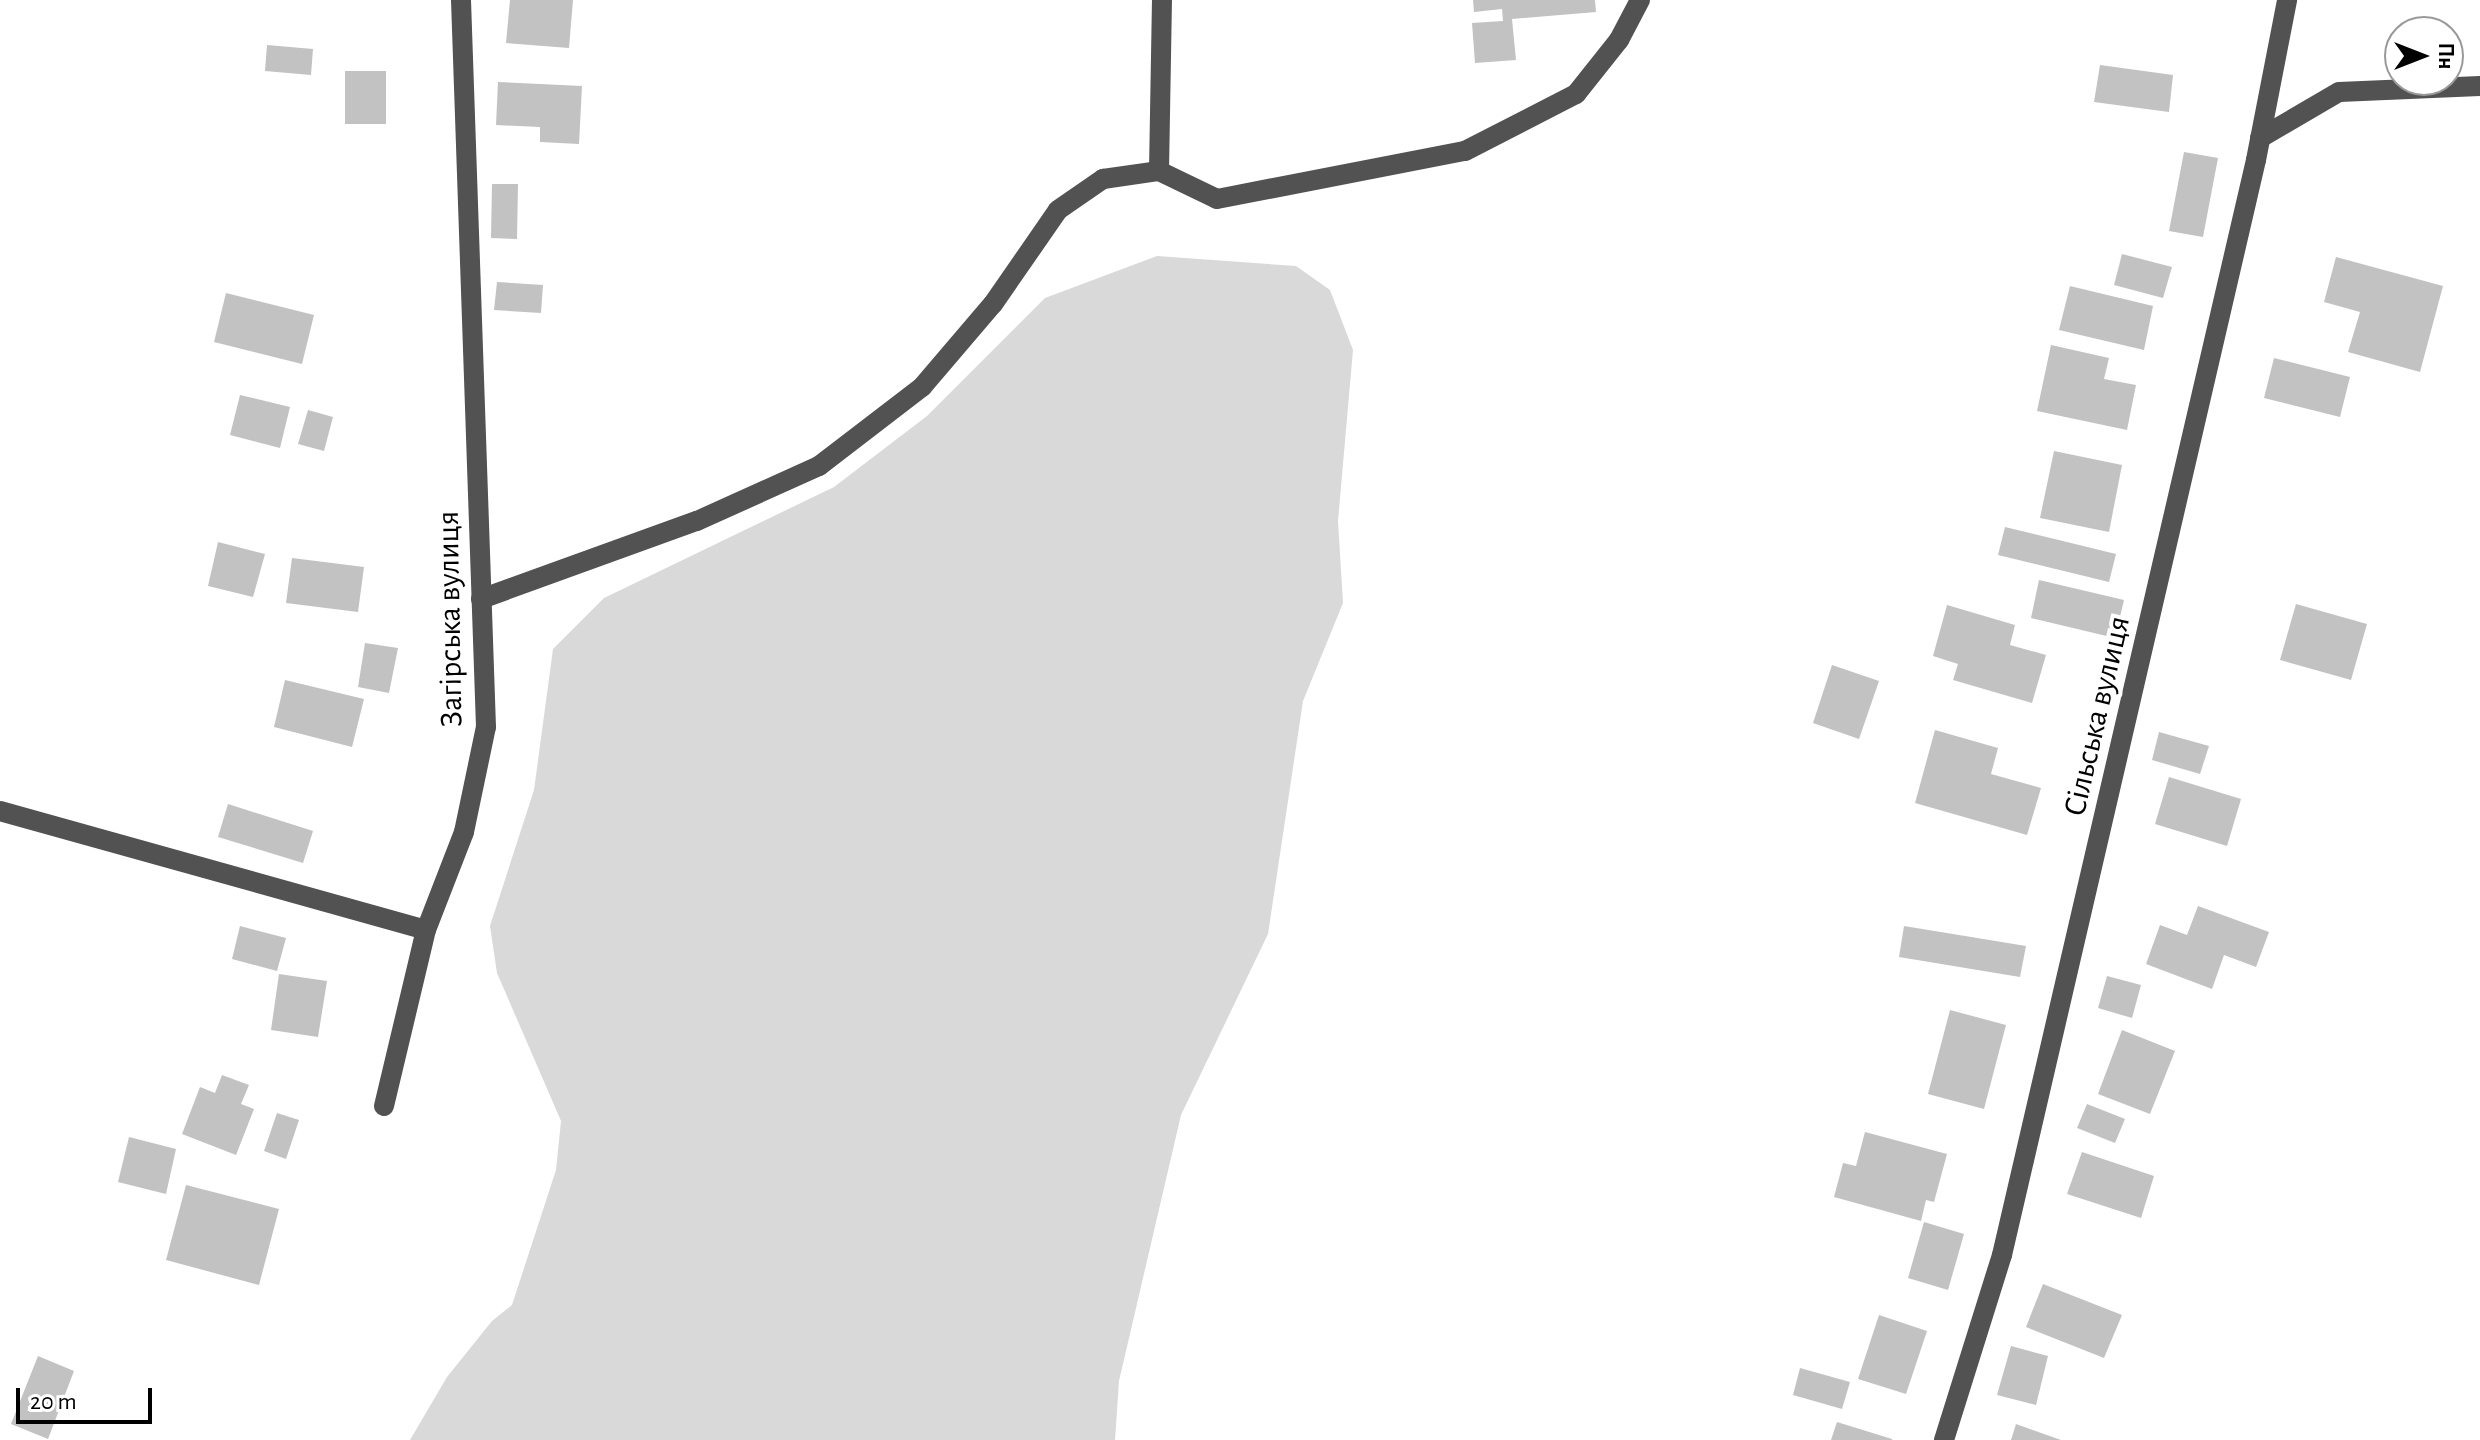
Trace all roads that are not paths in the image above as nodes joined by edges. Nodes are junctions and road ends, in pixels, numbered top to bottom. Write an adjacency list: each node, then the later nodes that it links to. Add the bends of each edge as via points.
1 (461, 0): 8 (street, Загірська вулиця)
2 (1162, 0): 7 (street)
3 (1640, 0): 7 (street, via 1619,40 1576,94 1465,151 1217,199)
4 (2287, 0): 6 (street, Сільська вулиця)
5 (2480, 86): 6 (street, via 2339,92)
6 (2260, 138): 12 (street, Сільська вулиця, via 2002,1255)
7 (1159, 171): 8 (street, via 1103,179 1058,210 993,304 922,387 819,466 697,521)
8 (481, 599): 10 (street, Загірська вулиця, via 486,727 464,832)
9 (0, 811): 10 (street)
10 (426, 930): 11 (street, Загірська вулиця)
11 (384, 1106)
12 (1944, 1440)

